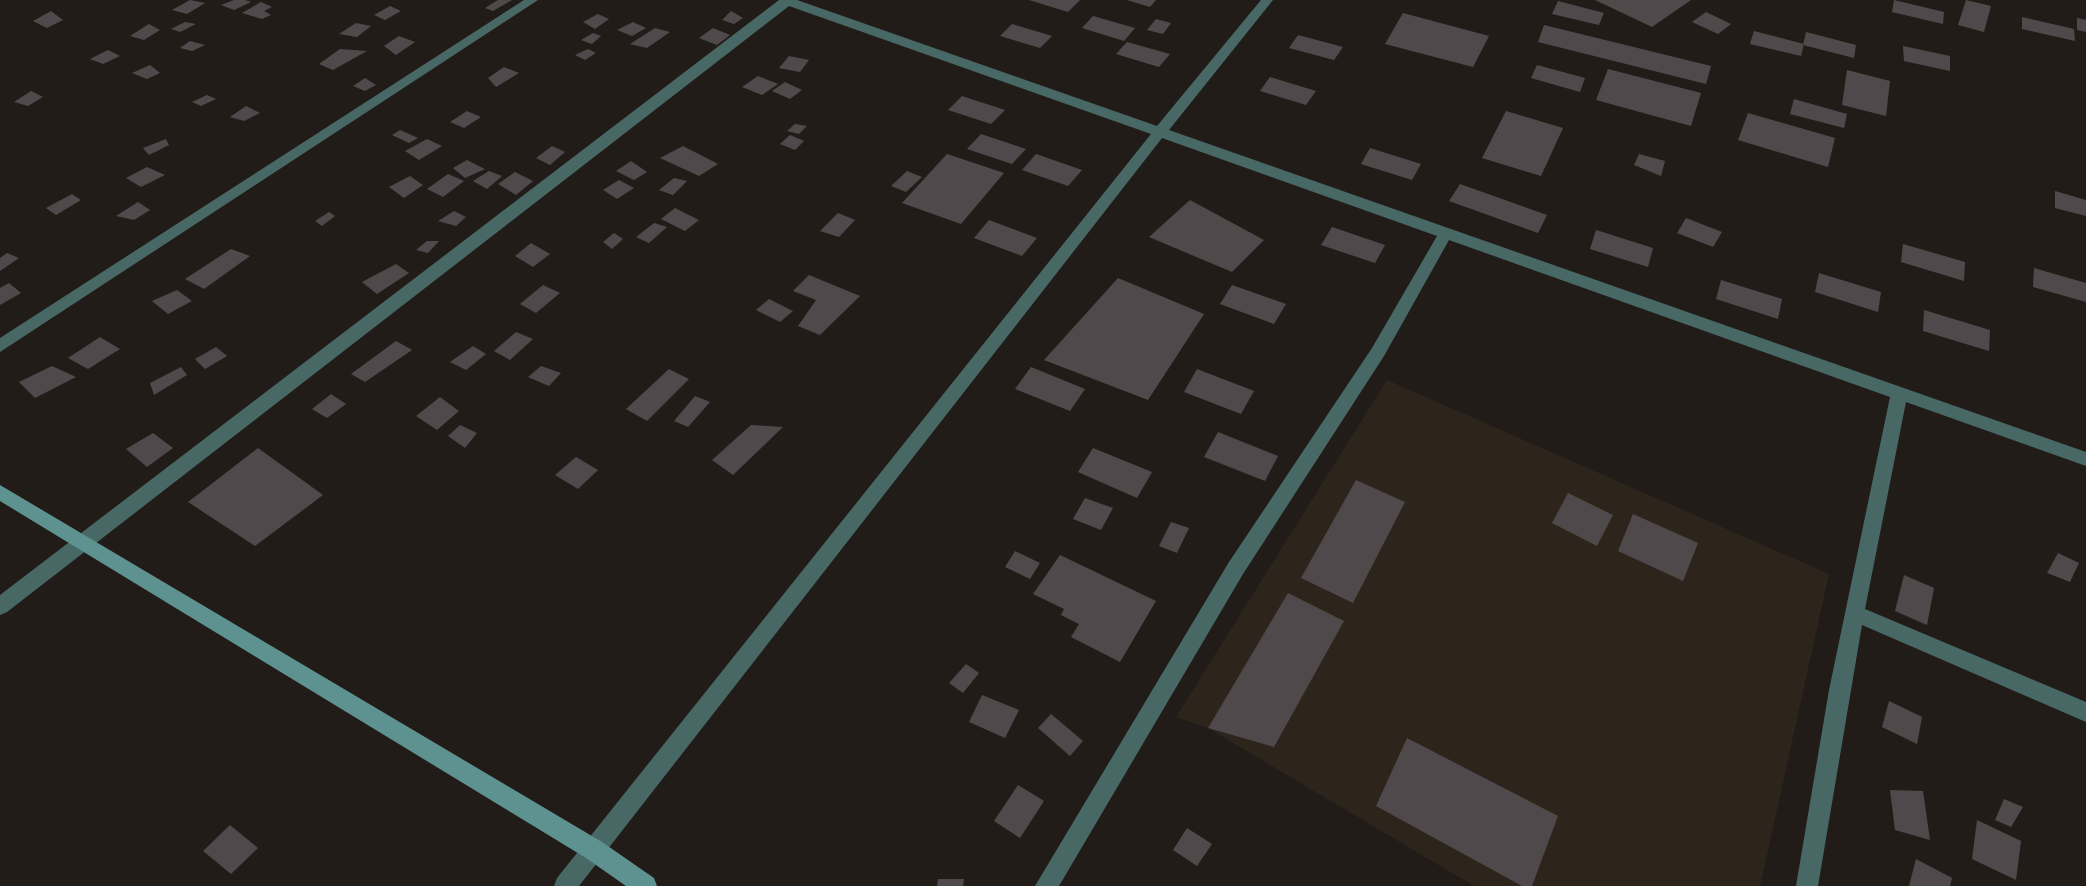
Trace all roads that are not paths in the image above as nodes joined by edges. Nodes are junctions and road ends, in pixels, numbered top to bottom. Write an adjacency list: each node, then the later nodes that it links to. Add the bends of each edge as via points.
1 (532, 0): 6 (street)
2 (787, 0): 4 (street); 10 (street)
3 (1267, 0): 4 (street)
4 (1160, 132): 5 (street); 14 (street)
5 (1446, 233): 7 (street); 17 (street, via 1378,352 1236,568)
6 (0, 346)
7 (1899, 393): 8 (street); 12 (street)
8 (2086, 459)
9 (0, 492): 10 (street)
10 (81, 541): 11 (street); 14 (street)
11 (0, 606)
12 (1854, 613): 13 (street); 18 (street)
13 (2086, 712)
14 (594, 850): 15 (street); 16 (street)
15 (565, 886)
16 (646, 886)
17 (1046, 886)
18 (1807, 886)

